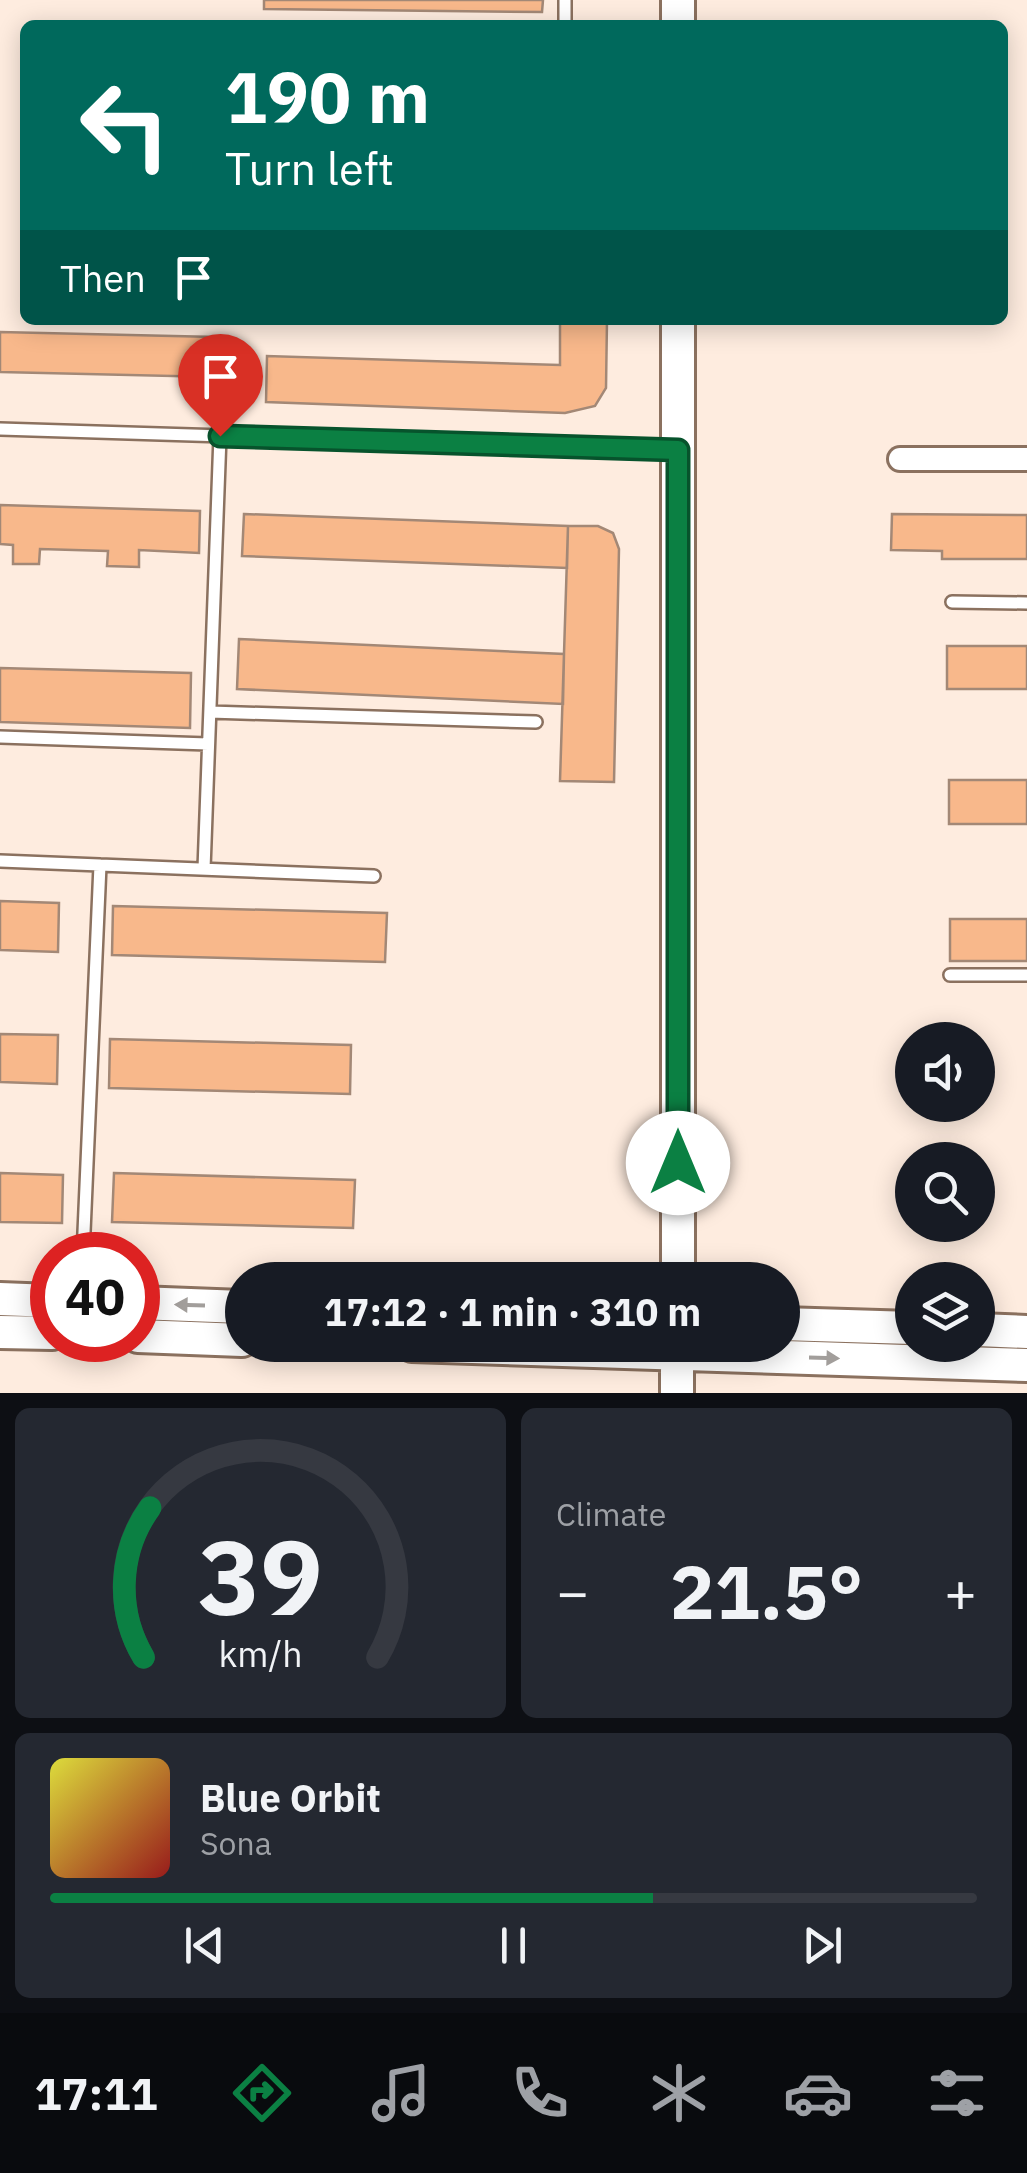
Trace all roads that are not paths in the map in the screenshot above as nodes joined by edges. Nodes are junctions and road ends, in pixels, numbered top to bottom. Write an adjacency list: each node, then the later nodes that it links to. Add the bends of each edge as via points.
1 (678, 325): 4 (street)
2 (0, 429): 3 (lane)
3 (220, 436): 4 (lane); 9 (lane)
4 (678, 450): 20 (street)
5 (900, 459): 6 (street)
6 (1027, 459)
7 (952, 602): 8 (lane)
8 (1027, 603)
9 (210, 712): 10 (lane); 12 (lane)
10 (536, 722)
11 (0, 737): 12 (lane)
12 (208, 744): 15 (lane)
13 (0, 861): 14 (lane)
14 (100, 865): 15 (lane); 19 (lane)
15 (204, 870): 16 (lane)
16 (374, 876)
17 (950, 975): 18 (lane)
18 (1027, 976)
19 (84, 1232)
20 (678, 1262)
21 (0, 1299): 22 (street)
22 (30, 1300)
23 (160, 1304): 24 (street, one-way to 23)
24 (225, 1306)
25 (800, 1325): 26 (street)
26 (895, 1327)
27 (995, 1331): 29 (street)
28 (0, 1332): 30 (street)
29 (1027, 1332)
30 (30, 1333)
31 (160, 1337): 32 (street)
32 (225, 1339)
33 (800, 1355): 35 (street, one-way to 35)
34 (678, 1362): 36 (street)
35 (1027, 1365)
36 (677, 1393)

